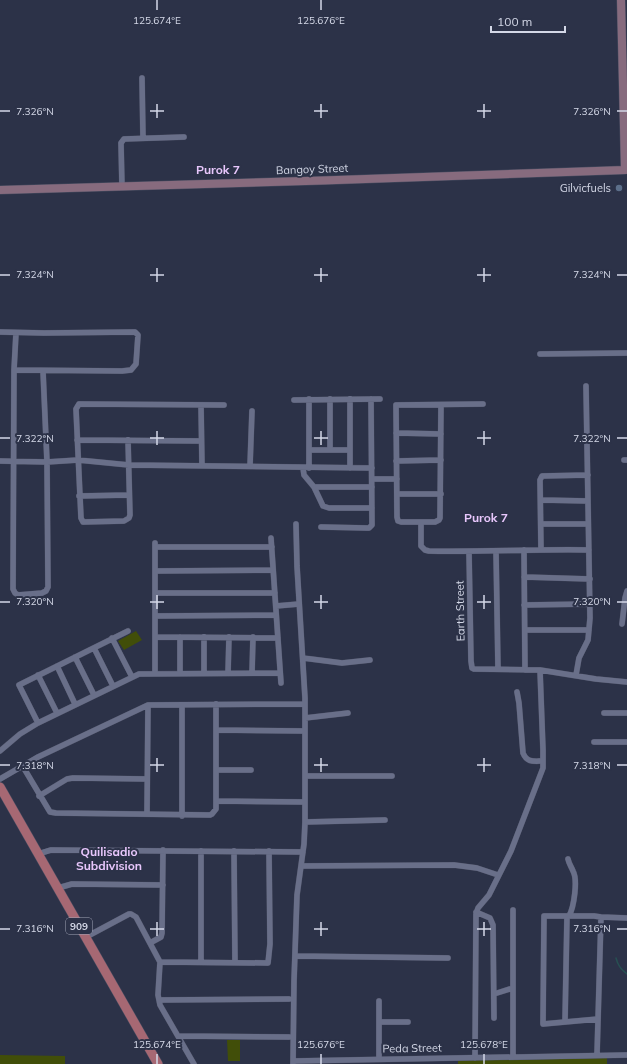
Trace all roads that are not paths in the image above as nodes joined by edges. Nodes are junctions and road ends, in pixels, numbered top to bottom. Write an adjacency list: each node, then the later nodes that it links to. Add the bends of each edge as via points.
1 (621, 0): 2 (main road)
2 (624, 16): 6 (main road, Bangoy Street, via 625,170)
3 (142, 78): 5 (street)
4 (184, 137): 5 (street)
5 (143, 138): 6 (street, via 122,140)
6 (122, 187): 7 (main road, Bangoy Street)
7 (0, 190)
8 (0, 332): 9 (street)
9 (16, 333): 12 (street); 13 (street, via 137,334 136,364 131,370)
10 (627, 353): 11 (street)
11 (540, 354)
12 (14, 370): 13 (street); 37 (street)
13 (43, 371): 39 (street)
14 (586, 386): 46 (street)
15 (309, 399): 16 (street); 20 (street); 31 (street)
16 (330, 399): 17 (street); 32 (street)
17 (350, 399): 18 (street); 33 (street)
18 (371, 399): 19 (street); 45 (street)
19 (380, 399)
20 (294, 400)
21 (483, 404): 24 (street)
22 (201, 405): 23 (street); 28 (street, via 82,403 76,409); 30 (street)
23 (224, 405)
24 (441, 405): 26 (street, via 396,405); 27 (street)
25 (252, 411): 42 (street)
26 (396, 433): 27 (street); 38 (street)
27 (441, 434): 35 (street)
28 (77, 440): 29 (street); 34 (street)
29 (128, 440): 30 (street); 40 (street)
30 (202, 441): 41 (street)
31 (309, 450): 32 (street); 43 (street)
32 (330, 450): 33 (street)
33 (350, 450): 44 (street)
34 (78, 460): 39 (street); 40 (street); 54 (street)
35 (441, 460): 38 (street); 52 (street)
36 (0, 461): 37 (street)
37 (13, 461): 39 (street); 39 (street, via 13,589 18,595 42,593 48,587)
38 (396, 461): 48 (street)
39 (47, 462)
40 (129, 465): 41 (street); 53 (street)
41 (202, 466): 42 (street)
42 (250, 466): 43 (street)
43 (306, 468): 44 (street); 49 (street, via 304,475)
44 (350, 468): 45 (street)
45 (372, 468): 47 (street)
46 (588, 475): 55 (street, via 543,475 540,480); 56 (street)
47 (372, 479): 48 (street); 50 (street)
48 (397, 479): 51 (street)
49 (314, 487): 50 (street); 57 (street, via 321,504 325,507)
50 (372, 487): 57 (street)
51 (397, 494): 52 (street); 58 (street, via 398,521)
52 (441, 494): 58 (street, via 439,520)
53 (129, 495): 54 (street); 54 (street, via 130,515 127,520 85,523 80,518)
54 (79, 496)
55 (540, 500): 56 (street); 60 (street)
56 (588, 501): 61 (street)
57 (372, 508): 62 (street, via 372,525 369,528)
58 (421, 522): 69 (street, via 420,542 425,550)
59 (296, 524): 77 (street)
60 (541, 524): 61 (street); 65 (street)
61 (588, 524): 67 (street)
62 (321, 527)
63 (271, 538): 64 (street)
64 (272, 547): 70 (street); 71 (street, via 155,545)
65 (541, 549): 66 (street); 67 (street)
66 (524, 550): 68 (street); 72 (street)
67 (589, 550): 73 (street)
68 (496, 551): 69 (street); 99 (street)
69 (469, 552): 99 (street, Earth Street, via 470,661 474,669)
70 (274, 570): 71 (street); 76 (street)
71 (155, 571): 75 (street)
72 (524, 577): 73 (street); 80 (street)
73 (590, 579): 79 (street)
74 (627, 591): 83 (street)
75 (155, 593): 76 (street); 82 (street)
76 (275, 593): 78 (street)
77 (299, 602): 78 (street); 96 (street)
78 (276, 604): 81 (street)
79 (590, 604): 80 (street); 85 (street)
80 (524, 605): 84 (street)
81 (276, 615): 82 (street); 93 (street)
82 (155, 616): 87 (street)
83 (622, 624)
84 (525, 630): 85 (street); 100 (street)
85 (589, 630): 109 (street)
86 (128, 631): 89 (street)
87 (155, 637): 88 (street); 102 (street)
88 (180, 637): 90 (street); 103 (street)
89 (112, 638): 94 (street); 110 (street)
90 (204, 638): 91 (street); 104 (street)
91 (229, 638): 92 (street); 105 (street)
92 (253, 638): 93 (street); 106 (street)
93 (278, 638): 107 (street)
94 (94, 648): 95 (street); 113 (street)
95 (75, 657): 98 (street); 115 (street)
96 (303, 658): 97 (street, via 342,663); 119 (street)
97 (370, 660)
98 (57, 666): 108 (street); 116 (street)
99 (498, 669): 100 (street)
100 (526, 670): 101 (street)
101 (540, 670): 109 (street); 132 (street)
102 (155, 673): 103 (street); 110 (street)
103 (180, 673): 104 (street)
104 (204, 673): 105 (street)
105 (228, 673): 106 (street)
106 (252, 673): 107 (street)
107 (280, 673): 112 (street)
108 (38, 675): 122 (street); 126 (street, via 19,685)
109 (576, 675): 111 (street)
110 (132, 677): 113 (street)
111 (627, 682)
112 (281, 683)
113 (113, 686): 115 (street)
114 (517, 692): 132 (street, via 523,753 529,761)
115 (94, 695): 116 (street)
116 (75, 704): 122 (street)
117 (182, 704): 118 (street); 120 (street); 146 (street)
118 (216, 704): 119 (street); 127 (street)
119 (305, 704): 125 (street)
120 (148, 705): 133 (street); 139 (street)
121 (348, 712): 125 (street)
122 (57, 713): 126 (street)
123 (604, 713): 124 (street)
124 (627, 713)
125 (305, 718): 128 (street)
126 (38, 723): 131 (street)
127 (216, 730): 128 (street); 134 (street)
128 (305, 731): 136 (street)
129 (627, 741): 130 (street)
130 (594, 742)
131 (0, 751)
132 (543, 761): 157 (street, via 541,773 515,842)
133 (22, 765): 138 (street); 141 (street)
134 (216, 770): 135 (street); 143 (street)
135 (251, 770)
136 (305, 776): 137 (street); 144 (street)
137 (392, 776)
138 (0, 779)
139 (147, 779): 141 (street, via 73,778); 145 (street)
140 (0, 787): 142 (main road, 909)
141 (39, 796): 145 (street, via 53,813)
142 (3, 801): 154 (main road, 909)
143 (216, 801): 144 (street); 146 (street, via 216,809 212,814)
144 (305, 802): 148 (street)
145 (147, 814): 146 (street)
146 (182, 816)
147 (385, 820): 148 (street)
148 (305, 822): 153 (street)
149 (163, 850): 150 (street); 154 (street, via 51,850); 158 (street)
150 (202, 851): 151 (street); 170 (street)
151 (234, 851): 152 (street); 171 (street)
152 (269, 851): 153 (street); 171 (street, via 268,963)
153 (303, 852): 156 (street)
154 (38, 854): 159 (main road, 909)
155 (568, 859): 162 (street, via 574,871 574,904)
156 (301, 866): 157 (street, via 454,865 477,868); 167 (street)
157 (498, 875): 161 (street)
158 (163, 885): 159 (street, via 72,884); 166 (street, via 162,935)
159 (58, 888): 165 (main road, 909)
160 (513, 910): 172 (street)
161 (476, 912): 173 (street, via 487,916 493,923); 187 (street)
162 (568, 916): 163 (street); 181 (street); 181 (street, via 544,916 543,1024)
163 (601, 917): 164 (street); 178 (street)
164 (627, 918)
165 (86, 937): 166 (street, via 131,914 136,917); 190 (main road, 909)
166 (150, 943): 169 (street)
167 (295, 956): 168 (street); 189 (street)
168 (448, 958)
169 (160, 962): 170 (street); 175 (street)
170 (201, 962): 171 (street)
171 (235, 962)
172 (513, 988): 173 (street); 186 (street)
173 (494, 994): 177 (street)
174 (289, 999): 175 (street)
175 (159, 1000): 182 (street)
176 (379, 1001): 179 (street)
177 (494, 1018)
178 (598, 1019): 181 (street); 184 (street)
179 (379, 1022): 180 (street); 188 (street)
180 (408, 1022)
181 (565, 1022)
182 (178, 1036): 183 (street); 191 (street)
183 (289, 1037)
184 (597, 1055): 185 (street, Peda Street); 186 (street, Peda Street)
185 (627, 1055)
186 (513, 1057): 187 (street, Peda Street)
187 (475, 1058): 188 (street, Peda Street)
188 (379, 1059): 189 (street, Peda Street)
189 (293, 1062)
190 (158, 1064)
191 (194, 1064)

